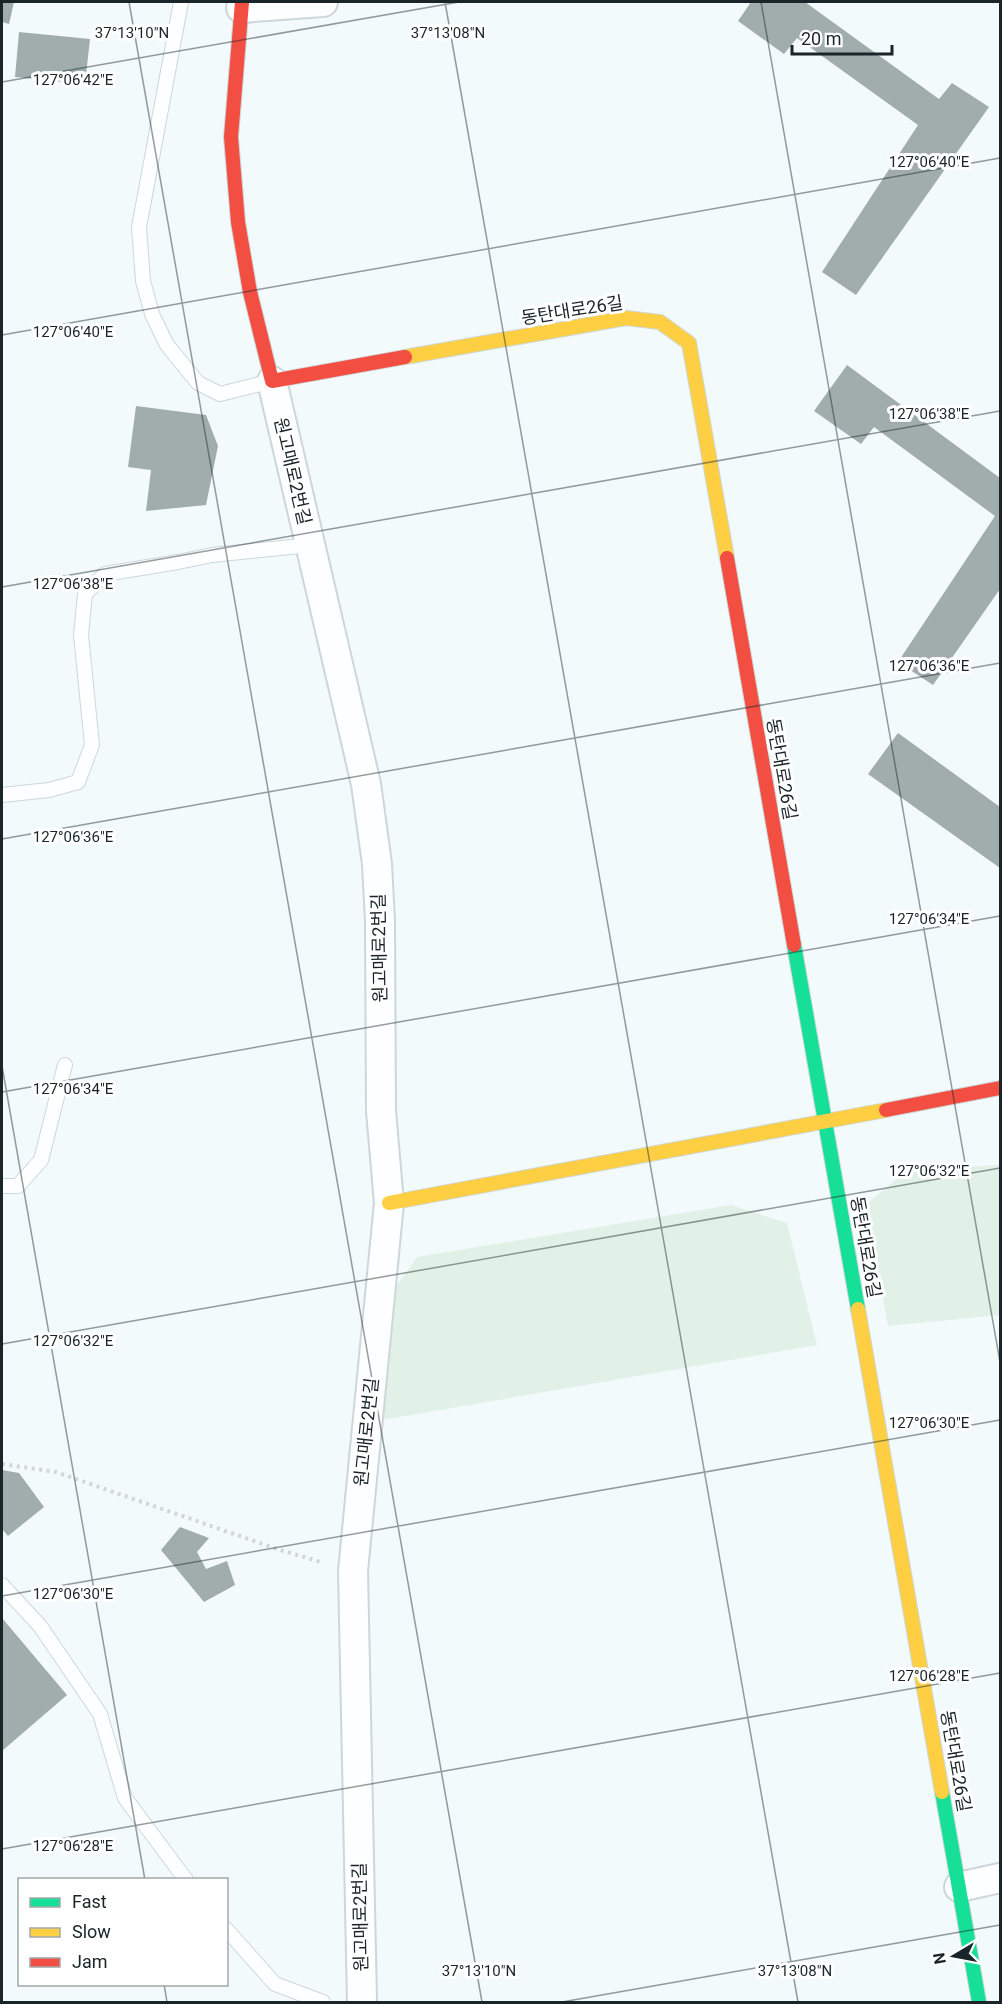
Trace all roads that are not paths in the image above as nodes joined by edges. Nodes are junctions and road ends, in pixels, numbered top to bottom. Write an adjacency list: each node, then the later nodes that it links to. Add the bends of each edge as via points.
1 (181, 2): 4 (lane, via 139,227 143,280 152,314 167,345 198,383 220,394)
2 (323, 2): 3 (street)
3 (241, 5): 4 (street, via 231,137 238,222)
4 (272, 381): 5 (street, 원고매로2번길); 9 (street, 동탄대로26길, via 626,318 660,322 689,343)
5 (310, 545): 6 (lane, via 212,555 105,574 85,594 81,635 92,745 78,782 50,790); 11 (street, 원고매로2번길, via 366,784 377,864 381,1111)
6 (2, 795)
7 (64, 1065): 10 (lane, via 41,1160 18,1186)
8 (1000, 1088): 9 (street)
9 (825, 1121): 11 (street); 15 (street, 동탄대로26길)
10 (2, 1186)
11 (389, 1203): 18 (street, 원고매로2번길, via 352,1571)
12 (2, 1585): 13 (lane, via 40,1626 100,1714 125,1798)
13 (185, 1878)
14 (1000, 1878): 15 (street)
15 (959, 1887): 19 (street, 동탄대로26길)
16 (228, 1931): 17 (lane, via 275,1984)
17 (323, 2002)
18 (362, 2002)
19 (979, 2002)

